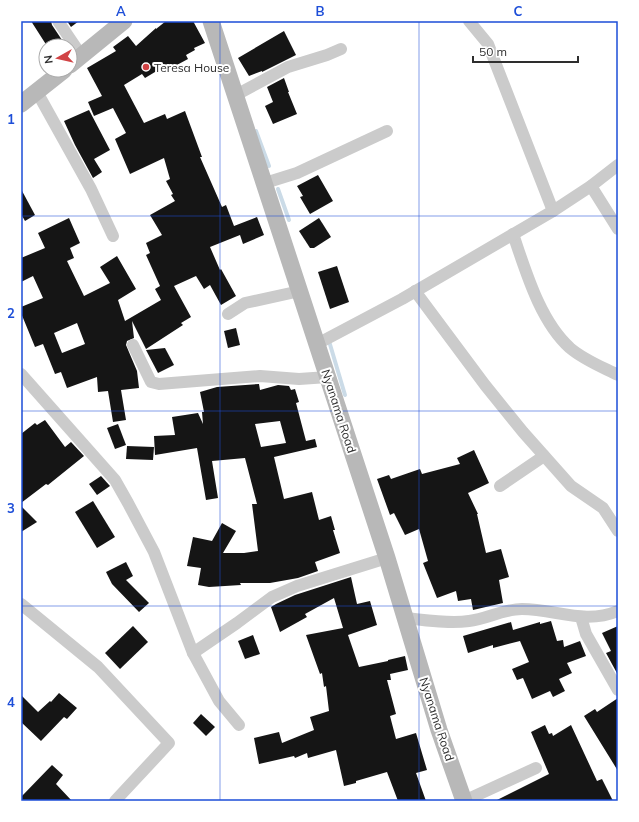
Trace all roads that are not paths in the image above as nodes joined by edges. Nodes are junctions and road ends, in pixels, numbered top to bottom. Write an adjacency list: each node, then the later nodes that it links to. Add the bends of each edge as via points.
1 (58, 21): 5 (street)
2 (124, 21): 7 (street)
3 (211, 21): 10 (street, Nyanama Road)
4 (469, 21): 16 (street, via 490,51)
5 (66, 38)
6 (341, 49): 10 (street, via 288,67)
7 (78, 58)
8 (54, 78): 9 (street)
9 (37, 92): 11 (street); 19 (street, via 91,190)
10 (236, 95): 14 (street, Nyanama Road)
11 (21, 104)
12 (387, 131): 14 (street, via 297,172)
13 (618, 165): 15 (street)
14 (265, 183): 20 (street, Nyanama Road)
15 (591, 186): 16 (street); 17 (street)
16 (553, 211): 18 (street)
17 (618, 229)
18 (513, 234): 21 (street); 26 (street, via 546,319 560,339 590,361)
19 (113, 236)
20 (300, 290): 22 (street, via 244,303); 23 (street, Nyanama Road)
21 (415, 291): 23 (street); 28 (street, via 485,385)
22 (228, 314)
23 (317, 344): 27 (street, Nyanama Road)
24 (133, 345): 27 (street, via 151,382 159,384 260,376 299,379)
25 (21, 374): 36 (street, via 115,480 154,552)
26 (618, 375)
27 (328, 377): 31 (street, Nyanama Road)
28 (544, 456): 29 (street); 30 (street, via 571,486 603,508)
29 (500, 486)
30 (618, 531)
31 (387, 558): 35 (street, Nyanama Road); 36 (street, via 297,586 272,597)
32 (21, 604): 40 (street, via 98,667 169,744)
33 (618, 611): 34 (street)
34 (581, 617): 35 (street, via 521,609 470,621 445,622); 37 (street, via 586,634)
35 (405, 618): 41 (street, Nyanama Road, via 439,730)
36 (193, 653): 38 (street, via 219,701)
37 (618, 690)
38 (239, 725)
39 (536, 768): 41 (street)
40 (115, 801)
41 (464, 801)

